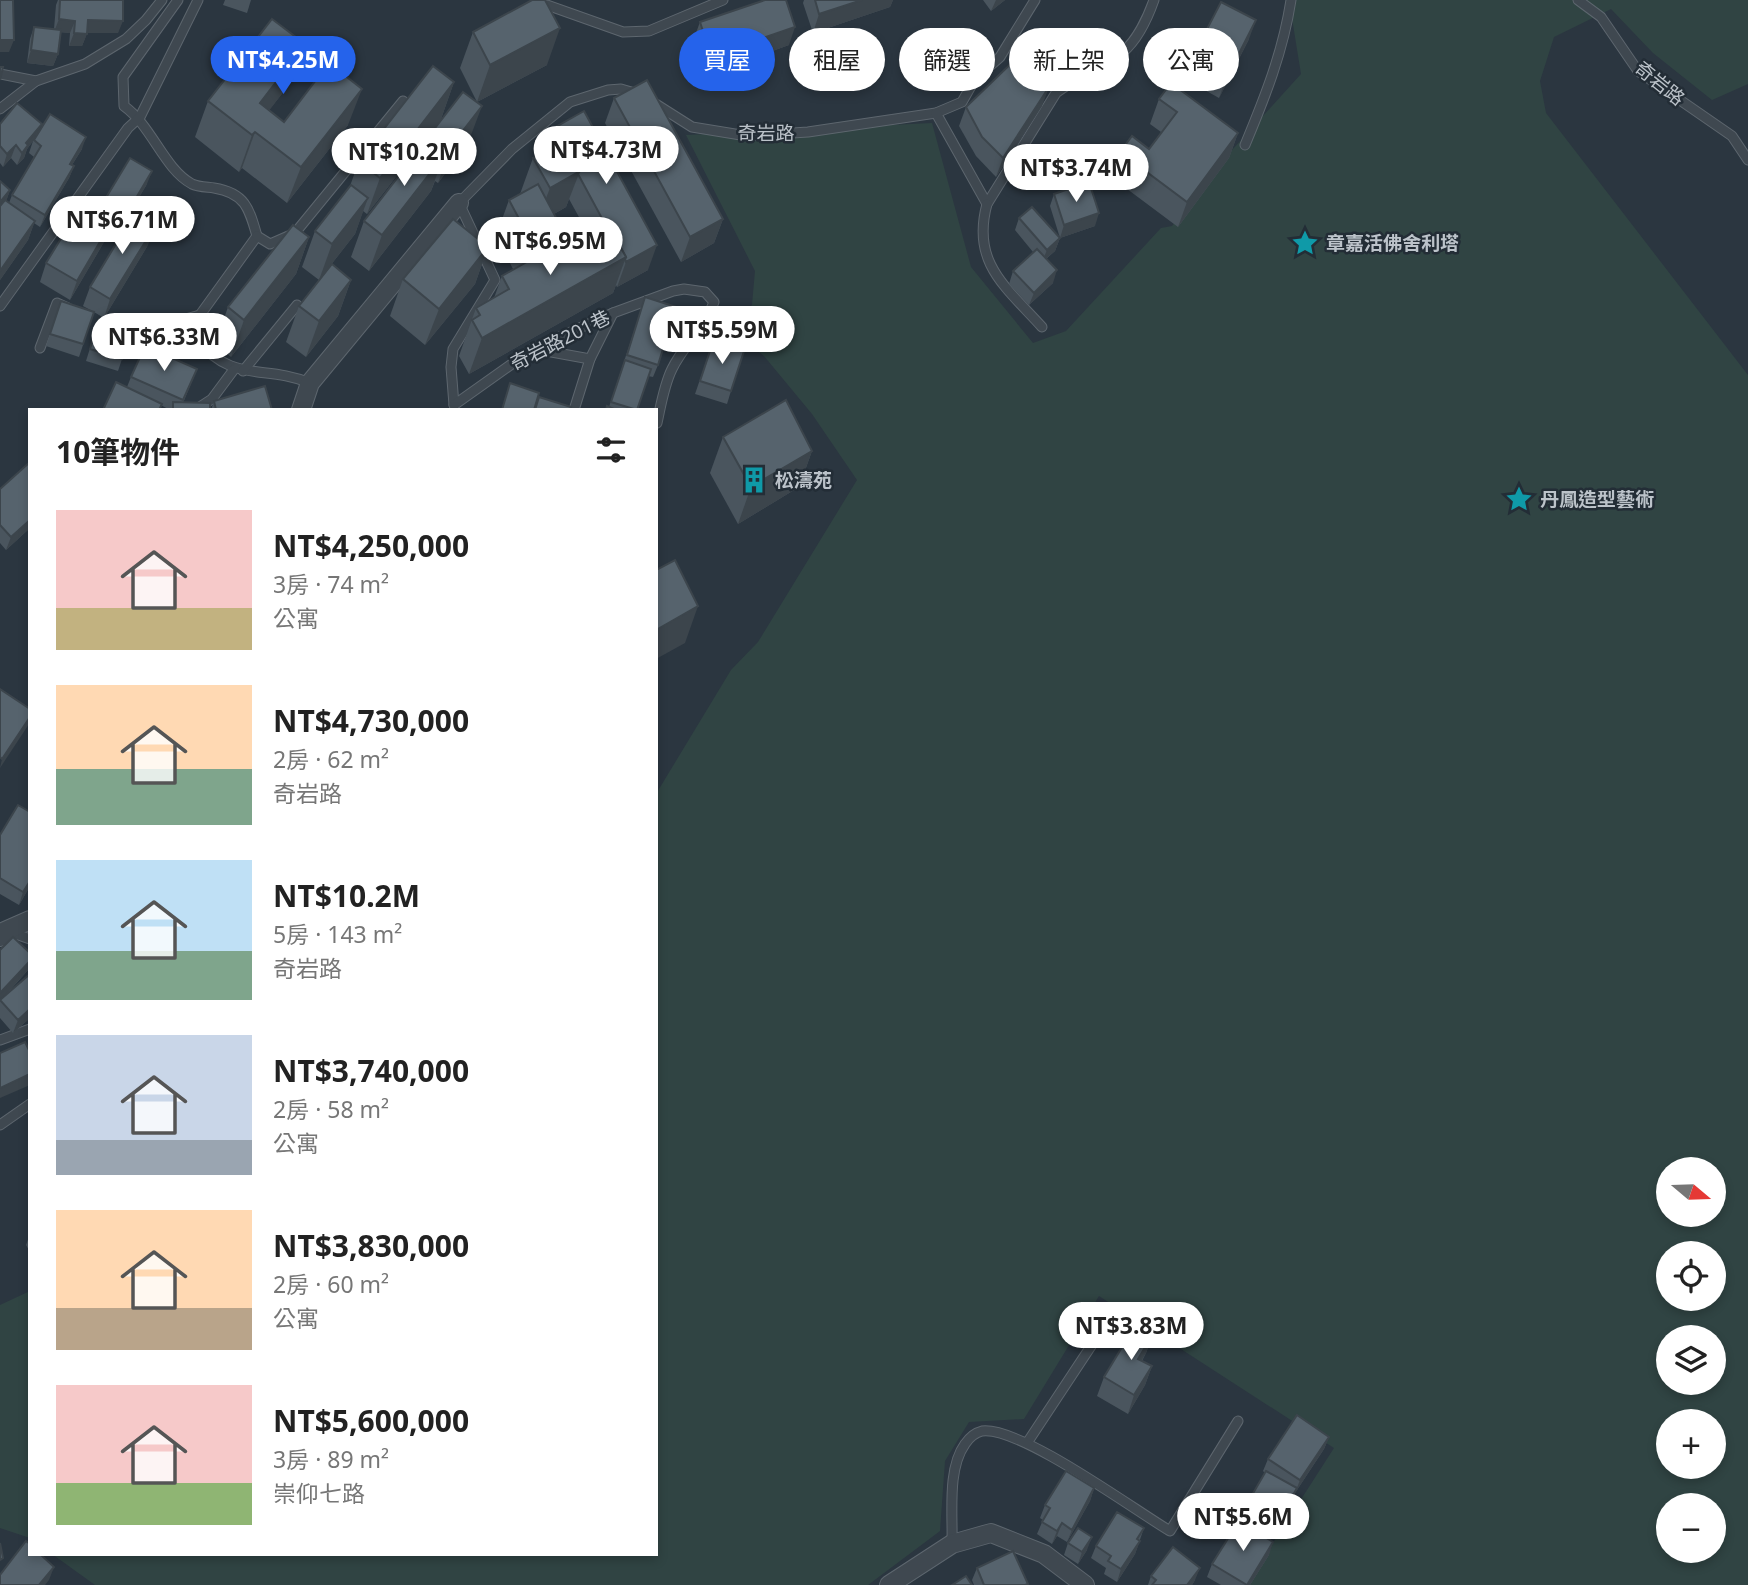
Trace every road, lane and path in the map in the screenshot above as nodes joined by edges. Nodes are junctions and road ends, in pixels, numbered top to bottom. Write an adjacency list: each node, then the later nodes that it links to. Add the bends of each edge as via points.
1 (162, 0): 11 (lane, via 126,39 85,64)
2 (178, 0): 15 (lane, via 123,77 124,106)
3 (198, 0): 15 (lane)
4 (723, 0): 9 (lane, via 649,31 623,33)
5 (1035, 0): 14 (lane, 奇岩路, via 1000,57 975,79 961,102)
6 (1154, 0): 19 (lane, via 1148,18 1123,52 1056,93)
7 (1291, 0): 16 (lane, via 1275,72)
8 (1578, 0): 17 (lane, 奇岩路, via 1601,18 1639,71 1732,136)
9 (547, 5)
10 (0, 74): 11 (lane)
11 (36, 80): 13 (lane)
12 (403, 101): 20 (lane, via 295,233 270,244)
13 (0, 109)
14 (936, 113): 18 (lane, 奇岩路, via 747,136 692,127 635,93 608,90 570,102 512,149); 19 (lane)
15 (140, 117): 20 (lane, via 173,167 193,184 231,191 248,207); 22 (lane)
16 (1245, 145)
17 (1748, 160)
18 (459, 203): 29 (lane, 奇岩路201巷, via 495,280 453,349 454,405); 32 (street, 奇岩路)
19 (987, 204): 26 (lane, via 981,225 982,248 999,279)
20 (257, 236): 25 (lane)
21 (297, 305): 31 (lane)
22 (0, 306)
23 (613, 313): 29 (lane, 奇岩路201巷); 30 (lane); 36 (lane, 奇岩路201巷, via 684,289 705,292 714,302 707,321 671,370)
24 (80, 314): 28 (lane, via 58,303)
25 (201, 315): 27 (lane, via 175,322 137,345); 31 (lane, via 198,340 212,358)
26 (1042, 327)
27 (114, 332)
28 (40, 348)
29 (533, 349): 30 (lane)
30 (590, 359): 35 (lane)
31 (239, 369): 32 (lane, via 286,373); 33 (lane)
32 (310, 383): 34 (street, 奇岩路)
33 (198, 408)
34 (302, 408)
35 (575, 408)
36 (658, 419)
37 (28, 921): 38 (street)
38 (3, 934): 39 (lane)
39 (28, 939)
40 (28, 1030): 41 (lane)
41 (0, 1040)
42 (28, 1105): 43 (lane)
43 (0, 1125)
44 (1103, 1328): 46 (lane)
45 (1238, 1421): 46 (lane, via 1170,1531)
46 (1027, 1443): 47 (lane, via 985,1431 974,1433 963,1446 956,1465)
47 (952, 1544): 48 (street); 49 (street, via 991,1533 1044,1554)
48 (889, 1585)
49 (1085, 1585)

